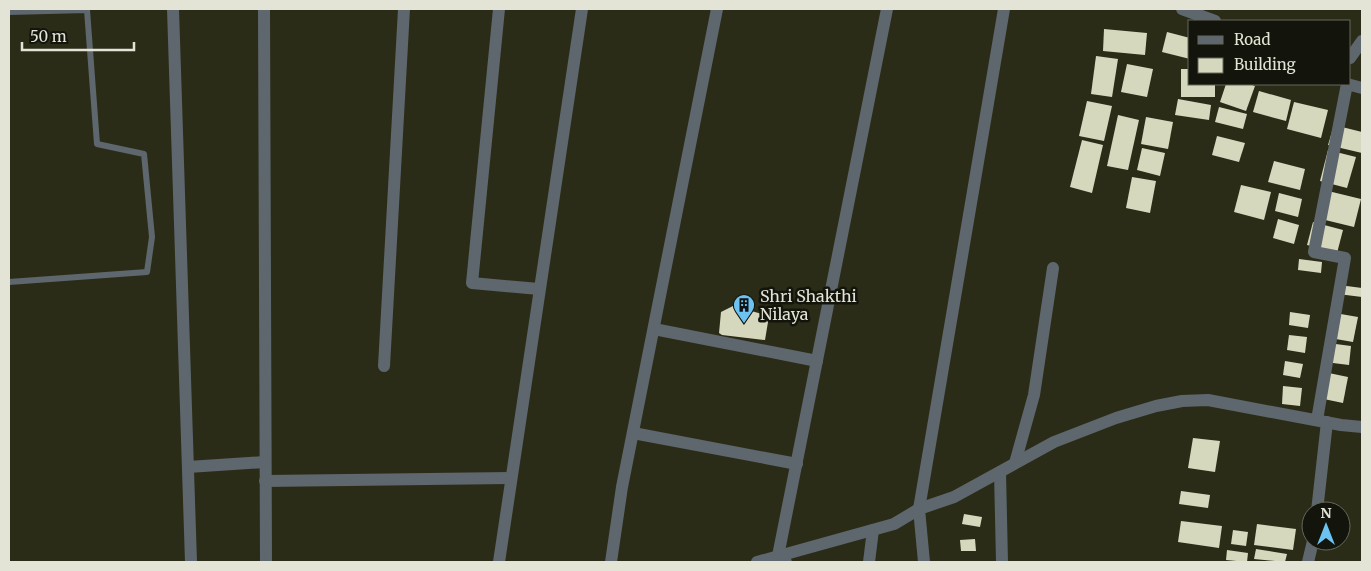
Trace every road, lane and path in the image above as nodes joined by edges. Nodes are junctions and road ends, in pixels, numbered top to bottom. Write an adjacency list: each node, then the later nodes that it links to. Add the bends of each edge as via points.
1 (174, 9): 27 (street)
2 (264, 9): 24 (street)
3 (404, 9): 20 (street)
4 (499, 9): 17 (street, via 472,283)
5 (582, 9): 17 (street)
6 (717, 9): 18 (street)
7 (887, 9): 19 (street)
8 (1004, 9): 32 (street)
9 (1182, 9): 11 (street)
10 (9, 12): 16 (lane, via 87,10 97,144 144,154 152,237 147,272)
11 (1212, 20)
12 (1362, 42): 13 (street)
13 (1351, 57)
14 (1347, 85): 21 (street, via 1314,252 1345,258)
15 (1053, 268): 25 (street, via 1034,395)
16 (9, 282)
17 (539, 289): 29 (street)
18 (654, 329): 19 (street); 23 (street)
19 (817, 361): 26 (street)
20 (384, 366)
21 (1322, 421): 22 (street); 25 (street, via 1208,400 1182,400 1116,418 1054,442); 31 (street)
22 (1362, 427)
23 (633, 432): 26 (street); 38 (street)
24 (265, 462): 27 (street); 30 (street)
25 (1016, 463): 28 (street)
26 (797, 464): 34 (street)
27 (188, 467): 35 (street)
28 (1000, 472): 32 (street, via 954,497); 42 (street)
29 (511, 478): 30 (street); 37 (street)
30 (265, 481): 36 (street)
31 (1317, 501)
32 (919, 509): 33 (street, via 894,524); 41 (street)
33 (873, 530): 34 (street); 40 (street)
34 (782, 559): 39 (street)
35 (191, 562)
36 (266, 562)
37 (499, 562)
38 (611, 562)
39 (757, 562)
40 (869, 562)
41 (924, 562)
42 (1002, 562)

